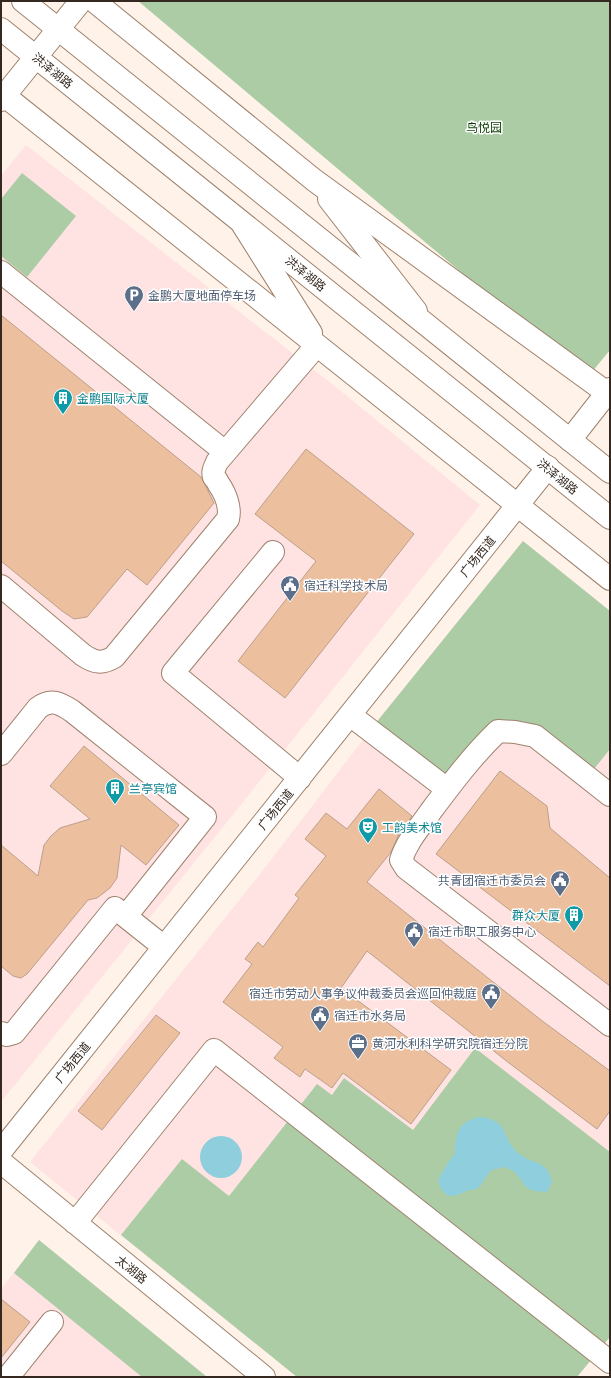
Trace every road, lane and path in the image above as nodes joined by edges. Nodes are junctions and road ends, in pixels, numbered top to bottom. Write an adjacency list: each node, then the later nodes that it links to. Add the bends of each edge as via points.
1 (23, 1): 5 (main road)
2 (81, 1): 5 (main road)
3 (94, 1): 8 (main road)
4 (1, 29): 6 (main road, 洪泽湖路)
5 (58, 29): 6 (main road); 11 (main road)
6 (35, 56): 7 (main road); 9 (main road, 洪泽湖路)
7 (2, 96): 12 (main road)
8 (314, 180): 11 (main road); 13 (main road)
9 (240, 220): 12 (main road); 16 (main road, 洪泽湖路)
10 (1, 272): 15 (main road)
11 (427, 325): 14 (main road)
12 (319, 346): 15 (main road); 18 (main road)
13 (609, 393): 14 (main road)
14 (570, 440): 17 (main road)
15 (225, 452): 22 (main road, via 217,462 214,477 229,507 228,519 114,657 106,661 92,661)
16 (548, 467): 18 (main road, 广场西道); 19 (main road, 洪泽湖路)
17 (610, 472)
18 (518, 505): 21 (main road); 23 (main road, 广场西道)
19 (610, 518)
20 (273, 552): 25 (main road, via 173,674)
21 (610, 580)
22 (1, 586)
23 (350, 715): 25 (main road, 广场西道); 27 (main road)
24 (1, 754): 28 (main road, via 38,708 44,703 58,702 204,817)
25 (300, 778): 29 (main road, 广场西道)
26 (607, 788): 27 (main road, via 535,736 498,731)
27 (448, 789): 30 (main road, via 405,847 400,860 406,868)
28 (126, 916): 29 (main road); 31 (main road, via 115,908 14,1033)
29 (164, 947): 32 (main road, 广场西道)
30 (610, 1025)
31 (1, 1033)
32 (1, 1151)
33 (1, 1162): 34 (main road, 太湖路)
34 (76, 1223): 36 (main road, via 214,1050); 38 (main road, 太湖路)
35 (52, 1322): 37 (main road)
36 (610, 1362)
37 (8, 1377)
38 (264, 1377)

